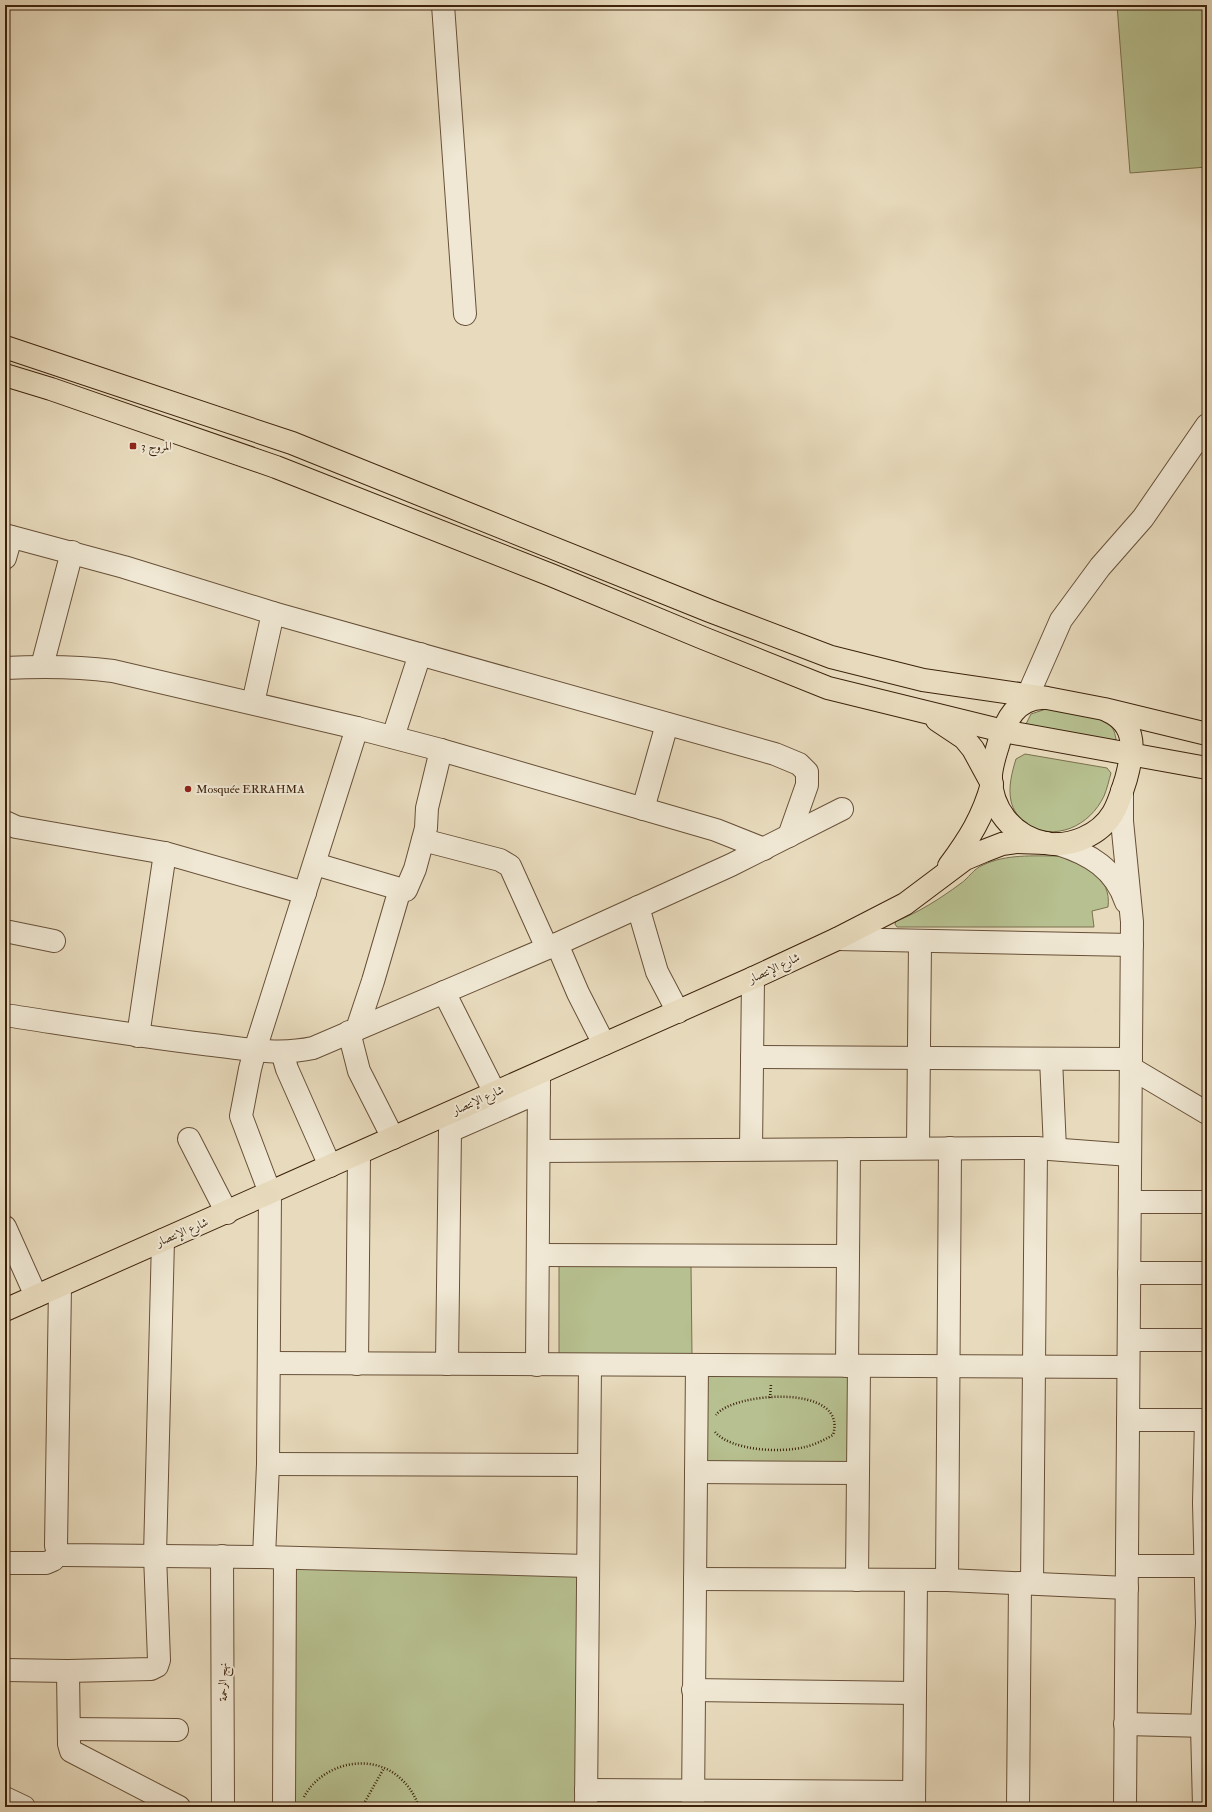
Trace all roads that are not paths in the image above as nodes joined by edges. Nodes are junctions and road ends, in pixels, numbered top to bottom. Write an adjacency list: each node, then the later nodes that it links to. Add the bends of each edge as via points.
1 (443, 5): 2 (street)
2 (465, 314)
3 (5, 347): 13 (main road, via 292,443 831,657 923,680)
4 (5, 375): 16 (main road, via 276,467 828,688)
5 (1207, 425): 13 (street, via 1143,518 1100,567 1060,620)
6 (8, 536): 7 (street); 8 (street)
7 (72, 552): 9 (street); 11 (street)
8 (5, 558)
9 (273, 613): 10 (street); 14 (street)
10 (420, 654): 17 (street); 21 (street)
11 (42, 666): 12 (street); 14 (street, via 77,666 113,671)
12 (5, 668)
13 (1038, 697): 15 (main road); 19 (main road, via 1021,705 1008,718)
14 (253, 704): 18 (street)
15 (1104, 709): 20 (main road); 23 (main road, via 1126,726 1132,739)
16 (924, 713): 19 (main road); 25 (main road, via 964,738)
17 (667, 724): 27 (street); 30 (street, via 776,754 799,764 807,772 807,785)
18 (358, 728): 21 (street); 35 (street)
19 (1003, 731): 23 (main road); 25 (main road, via 992,764)
20 (1207, 734)
21 (392, 737): 22 (street)
22 (441, 750): 27 (street); 31 (street, via 427,808)
23 (1133, 754): 24 (main road); 26 (main road, شارع الإنتصار)
24 (1207, 768)
25 (992, 784): 32 (main road, via 996,803 1011,825 1033,839); 36 (main road, via 978,823)
26 (1122, 791): 32 (main road, شارع الإنتصار, via 1115,809 1104,824 1083,839); 40 (street, via 1122,821)
27 (643, 809): 33 (street, via 716,830)
28 (842, 809): 30 (street)
29 (5, 822): 34 (street, via 16,827)
30 (789, 836): 33 (street)
31 (423, 840): 37 (street, via 412,880 406,890); 46 (street, via 500,860 510,866)
32 (1052, 843): 36 (main road, شارع الإنتصار, via 1002,844 966,859); 40 (street, via 1087,855 1110,873 1122,889)
33 (764, 849): 39 (street)
34 (165, 853): 38 (street); 52 (street)
35 (315, 864): 37 (street); 38 (street)
36 (944, 874): 42 (main road, شارع الإنتصار, via 905,904)
37 (400, 889): 51 (street, via 373,981)
38 (305, 893): 54 (street)
39 (638, 907): 46 (street); 49 (street, via 657,972)
40 (1132, 922): 45 (street)
41 (5, 931): 43 (street)
42 (837, 939): 44 (street); 47 (main road, شارع الإنتصار)
43 (54, 941)
44 (920, 942): 45 (street); 57 (street)
45 (1132, 945): 59 (street)
46 (552, 946): 48 (street); 53 (street)
47 (753, 978): 49 (main road, شارع الإنتصار); 56 (street)
48 (444, 992): 51 (street); 61 (street)
49 (678, 1012): 53 (main road, شارع الإنتصار)
50 (5, 1015): 52 (street)
51 (353, 1031): 55 (street, via 313,1048); 63 (street, via 359,1071)
52 (138, 1036): 54 (street)
53 (604, 1044): 60 (main road, شارع الإنتصار)
54 (256, 1050): 55 (street); 74 (street, via 241,1116)
55 (282, 1052): 73 (street)
56 (752, 1057): 57 (street); 67 (street)
57 (919, 1058): 58 (street); 65 (street)
58 (1051, 1059): 59 (street); 68 (street)
59 (1131, 1064): 62 (street); 72 (street)
60 (539, 1082): 61 (main road, شارع الإنتصار); 70 (street); 91 (street, via 450,1131)
61 (495, 1093): 63 (main road, شارع الإنتصار)
62 (1207, 1113)
63 (393, 1138): 71 (main road, شارع الإنتصار)
64 (189, 1139): 77 (street)
65 (918, 1148): 66 (street); 69 (street)
66 (950, 1148): 68 (street); 96 (street)
67 (751, 1149): 69 (street); 70 (street)
68 (1045, 1149): 72 (street); 97 (street)
69 (849, 1150): 81 (street)
70 (539, 1151): 80 (street)
71 (359, 1154): 73 (main road, شارع الإنتصار); 90 (street)
72 (1130, 1155): 75 (street)
73 (330, 1166): 74 (main road, شارع الإنتصار)
74 (270, 1193): 77 (main road, شارع الإنتصار); 89 (street)
75 (1130, 1202): 76 (street); 82 (street)
76 (1207, 1202)
77 (227, 1213): 79 (main road, شارع الإنتصار)
78 (5, 1226): 85 (street)
79 (163, 1240): 84 (main road, شارع الإنتصار); 106 (street)
80 (538, 1255): 81 (street); 92 (street)
81 (847, 1256): 95 (street)
82 (1129, 1273): 83 (street); 87 (street)
83 (1207, 1273)
84 (60, 1286): 85 (main road, شارع الإنتصار); 105 (street, via 56,1546)
85 (36, 1296): 86 (main road, شارع الإنتصار)
86 (5, 1310)
87 (1129, 1340): 88 (street); 98 (street)
88 (1207, 1340)
89 (269, 1363): 90 (street); 101 (street)
90 (357, 1364): 91 (street)
91 (447, 1364): 92 (street)
92 (537, 1364): 93 (street)
93 (590, 1365): 94 (street); 102 (street)
94 (697, 1365): 95 (street); 103 (street, via 703,1424)
95 (853, 1366): 96 (street); 104 (street)
96 (948, 1366): 97 (street); 116 (street)
97 (1034, 1367): 98 (street); 117 (street)
98 (1128, 1367): 99 (street)
99 (1128, 1420): 100 (street); 111 (street)
100 (1207, 1420): 112 (street, via 1204,1503)
101 (268, 1464): 102 (street); 108 (street)
102 (589, 1465): 110 (street)
103 (696, 1472): 104 (street); 113 (street)
104 (858, 1473): 114 (street)
105 (59, 1553): 106 (street); 109 (street, via 46,1563)
106 (155, 1555): 107 (street); 120 (street, via 159,1660 157,1666 151,1669)
107 (222, 1556): 108 (street); 135 (street, نهج الرحمة)
108 (275, 1557): 110 (street); 132 (street)
109 (5, 1563)
110 (587, 1566): 128 (street)
111 (1127, 1566): 112 (street); 118 (street)
112 (1206, 1566): 124 (street)
113 (695, 1579): 114 (street); 121 (street)
114 (857, 1580): 115 (street)
115 (916, 1580): 116 (street); 122 (street)
116 (947, 1580): 117 (street)
117 (1026, 1583): 118 (street); 136 (street)
118 (1127, 1588): 123 (street)
119 (5, 1670): 120 (street)
120 (68, 1671): 125 (street)
121 (693, 1690): 122 (street); 129 (street)
122 (914, 1693): 131 (street)
123 (1126, 1724): 124 (street); 137 (street)
124 (1205, 1726): 138 (street)
125 (69, 1729): 126 (street); 134 (street, via 71,1751)
126 (177, 1730)
127 (5, 1798): 133 (street)
128 (586, 1799): 129 (street)
129 (693, 1799): 130 (street)
130 (866, 1799): 131 (street)
131 (914, 1799)
132 (293, 1804)
133 (24, 1807)
134 (179, 1807)
135 (224, 1807)
136 (1018, 1807)
137 (1125, 1807)
138 (1204, 1807)

